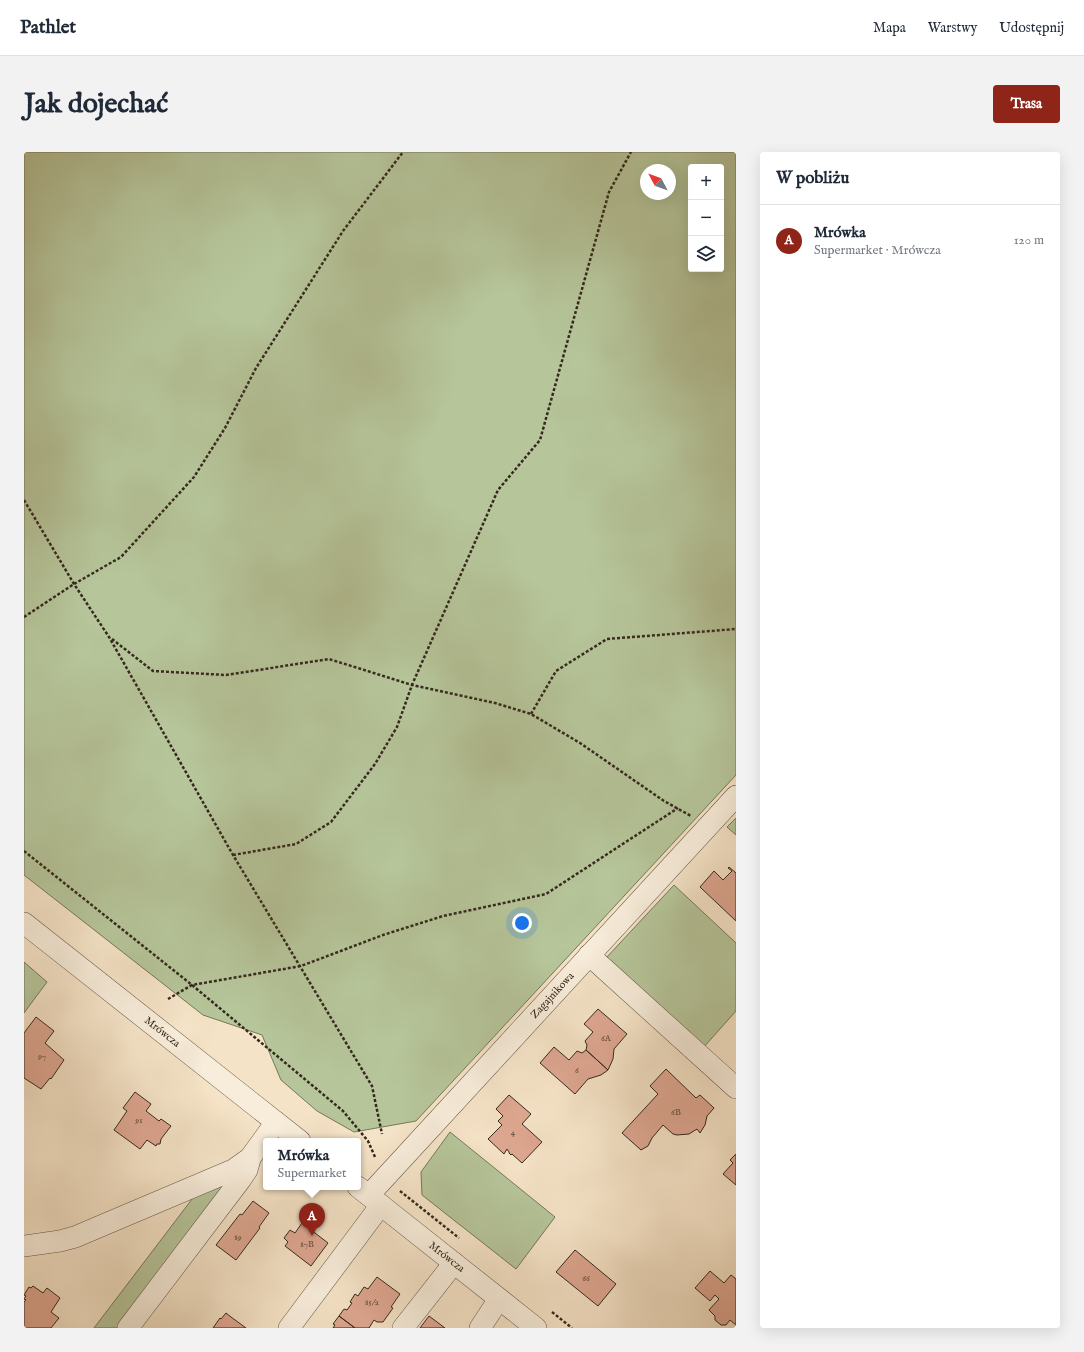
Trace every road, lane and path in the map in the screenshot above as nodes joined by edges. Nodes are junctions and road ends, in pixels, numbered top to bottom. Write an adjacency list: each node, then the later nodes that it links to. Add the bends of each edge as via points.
1 (402, 152): 4 (path, via 343,231 256,368 225,428 194,477 121,557)
2 (631, 152): 8 (path, via 609,192 540,440 498,490)
3 (24, 500): 4 (path)
4 (74, 584): 5 (path); 7 (path)
5 (24, 617)
6 (736, 629): 9 (path, via 607,639 556,671)
7 (109, 637): 8 (path, via 153,671 226,675 328,659); 14 (path)
8 (412, 685): 9 (path, via 495,703); 14 (path, via 397,727 378,758 331,822 296,844)
9 (531, 714): 11 (path)
10 (736, 796): 12 (street, Zagajnikowa)
11 (678, 808): 12 (path); 17 (path, via 546,894 443,916)
12 (708, 826): 16 (street, Zagajnikowa)
13 (24, 851): 18 (path)
14 (233, 856): 17 (path)
15 (24, 923): 21 (street, Mrówcza)
16 (589, 955): 20 (street); 27 (street, Zagajnikowa)
17 (300, 966): 18 (path); 22 (path, via 372,1086)
18 (192, 985): 19 (path); 27 (path, via 343,1111 368,1141)
19 (168, 999)
20 (736, 1088)
21 (276, 1122): 23 (street); 24 (street, Mrówcza)
22 (382, 1134)
23 (264, 1138)
24 (296, 1138)
25 (263, 1140): 26 (street)
26 (250, 1158): 29 (street, via 233,1170 75,1237); 32 (street, via 241,1179)
27 (385, 1178): 28 (street, Zagajnikowa)
28 (370, 1196): 30 (street, Mrówcza); 33 (street, Zagajnikowa)
29 (24, 1246)
30 (454, 1263): 31 (street, Mrówcza); 34 (street)
31 (500, 1299): 35 (street); 36 (street, Mrówcza)
32 (128, 1328)
33 (289, 1328)
34 (403, 1328)
35 (480, 1328)
36 (536, 1328)

